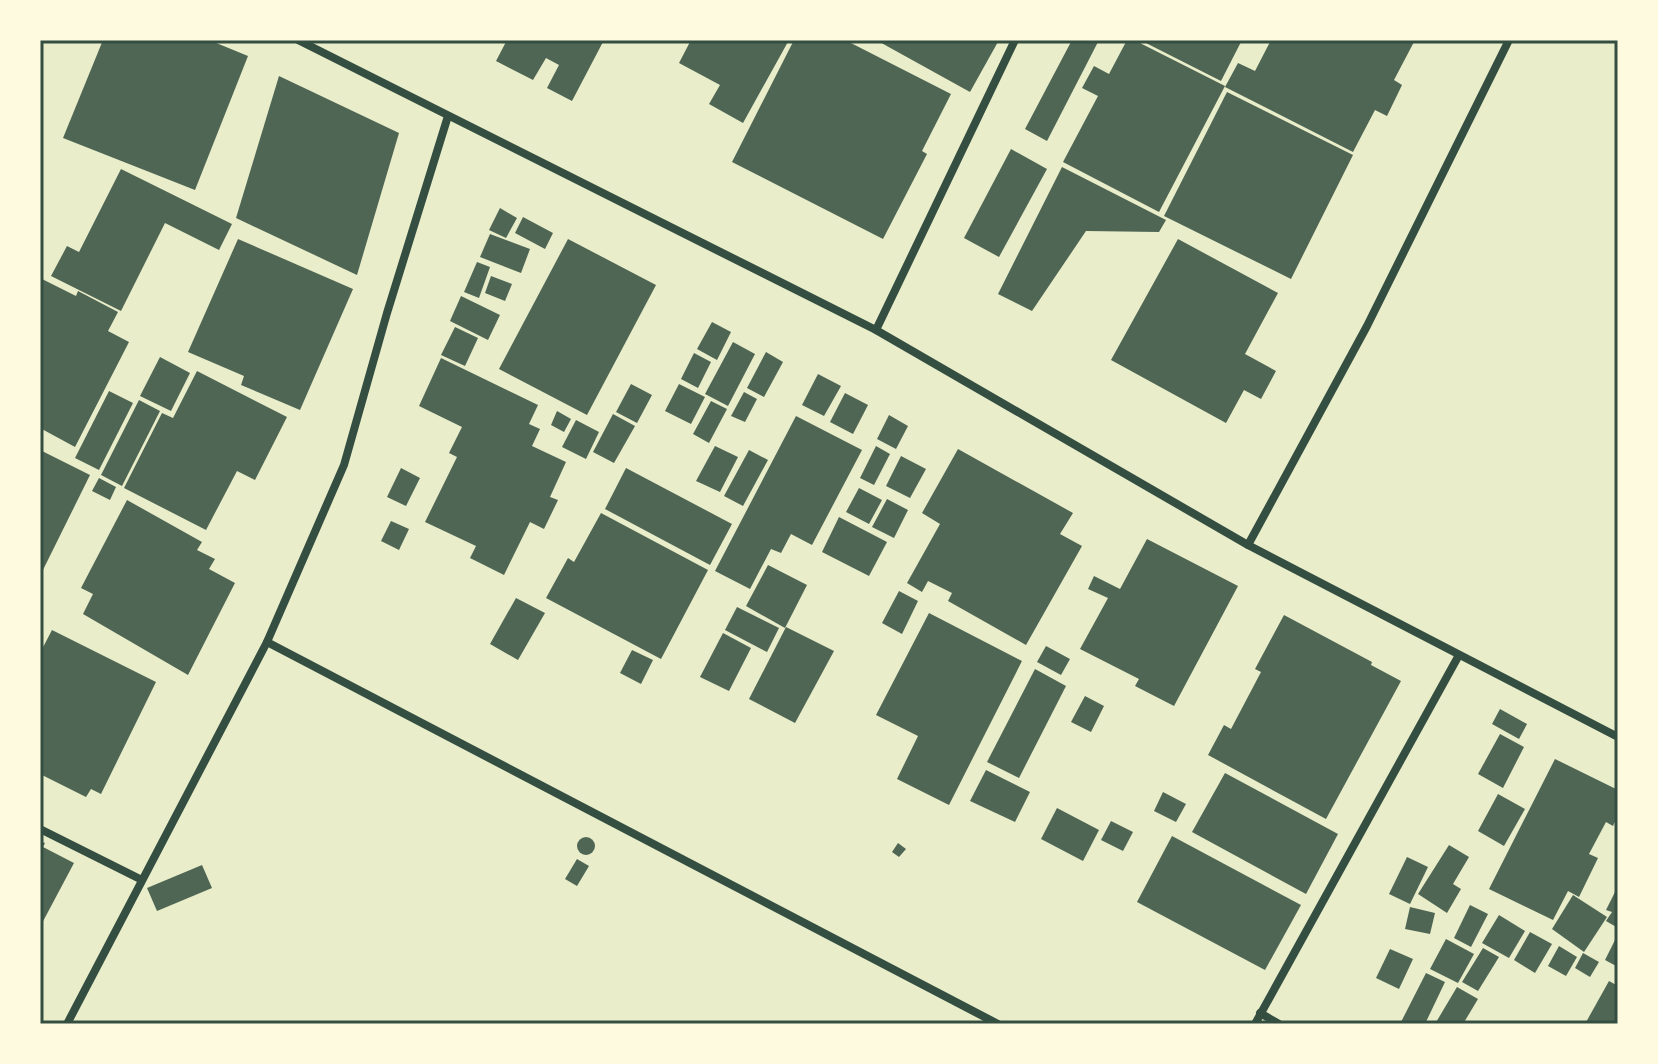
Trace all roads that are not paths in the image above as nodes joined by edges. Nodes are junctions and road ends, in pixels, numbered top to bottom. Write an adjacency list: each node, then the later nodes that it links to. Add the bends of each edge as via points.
1 (298, 40): 4 (street)
2 (1015, 40): 5 (street)
3 (1509, 40): 6 (street, via 1367,326)
4 (448, 116): 5 (street); 7 (street, via 344,465)
5 (876, 330): 6 (street)
6 (1248, 545): 8 (street)
7 (267, 642): 11 (street); 14 (street)
8 (1459, 655): 9 (street); 12 (street)
9 (1618, 737)
10 (40, 829): 11 (street)
11 (142, 880): 13 (street)
12 (1260, 1013): 15 (street); 16 (street)
13 (67, 1024)
14 (998, 1024)
15 (1255, 1024)
16 (1279, 1024)

